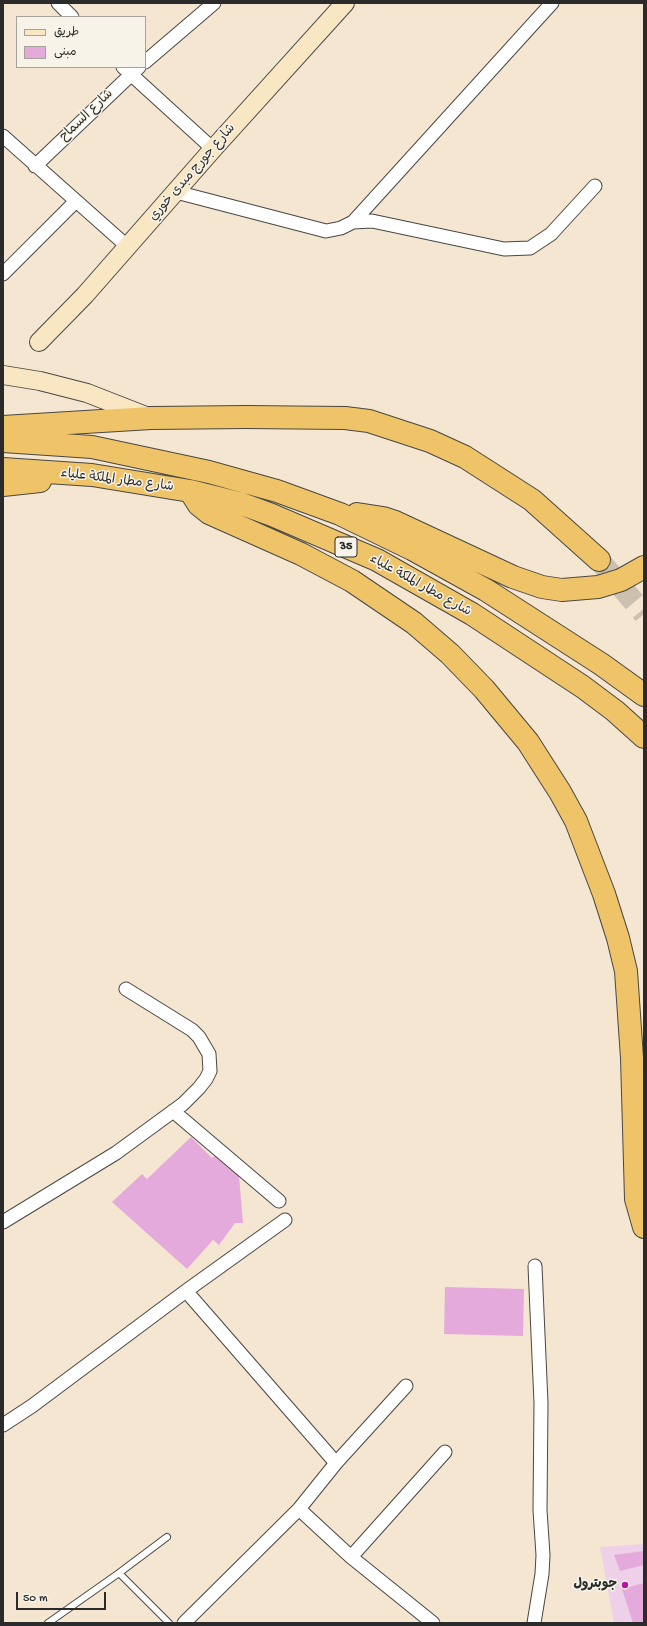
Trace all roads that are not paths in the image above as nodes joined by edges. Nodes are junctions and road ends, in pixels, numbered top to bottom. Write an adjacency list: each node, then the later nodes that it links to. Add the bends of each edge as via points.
1 (58, 3): 5 (street)
2 (345, 3): 9 (street, شارع جورج مبدى خوري)
3 (552, 3): 14 (street)
4 (206, 5): 6 (street)
5 (71, 16)
6 (146, 61)
7 (131, 70): 9 (street); 10 (street, شارع السماح)
8 (3, 136): 10 (street)
9 (213, 149): 12 (street, شارع جورج مبدى خوري)
10 (35, 166): 13 (street)
11 (595, 186): 14 (street, via 551,234 530,248 504,249 372,221)
12 (176, 192): 14 (street, via 326,231); 15 (street, شارع جورج مبدى خوري)
13 (75, 202): 15 (street); 16 (street)
14 (353, 222)
15 (128, 248): 17 (street, شارع جورج مبدى خوري)
16 (3, 274)
17 (38, 342)
18 (3, 375): 19 (street, via 87,393)
19 (151, 418): 20 (highway); 27 (highway, via 345,418 369,421 399,430 464,457 500,479 532,500)
20 (3, 427)
21 (3, 441): 26 (highway, شارع مطار الملكة علياء / 35, via 92,447 209,472 277,491)
22 (3, 469): 23 (highway, شارع مطار الملكة علياء / 35)
23 (92, 475): 24 (highway); 25 (highway, شارع مطار الملكة علياء / 35)
24 (3, 485)
25 (190, 491): 30 (highway, شارع مطار الملكة علياء / 35, via 242,504 272,515 377,560 472,614 546,662 615,711); 36 (highway, via 199,505 209,513 300,554 352,581 414,623 468,671 489,694 528,742 560,792 576,821 604,894 626,971 632,1058 636,1199)
26 (340, 514): 28 (highway, via 366,515 395,522 499,571 542,588 562,590 598,587 621,580); 29 (highway, شارع مطار الملكة علياء / 35, via 486,590 595,660)
27 (599, 560)
28 (644, 567)
29 (644, 695)
30 (644, 737)
31 (126, 989): 32 (street, via 192,1030 209,1054 210,1071 206,1079)
32 (173, 1111): 33 (street); 35 (street, via 116,1153)
33 (279, 1201)
34 (285, 1220): 38 (street)
35 (3, 1222)
36 (644, 1227)
37 (535, 1266): 51 (street, via 541,1403 540,1510 543,1555)
38 (186, 1292): 40 (street); 42 (street)
39 (406, 1386): 42 (street)
40 (3, 1425)
41 (445, 1452): 45 (street)
42 (336, 1463): 43 (street)
43 (299, 1508): 45 (street); 49 (street)
44 (167, 1537): 46 (lane)
45 (351, 1557): 50 (street)
46 (119, 1573): 47 (lane); 48 (lane)
47 (48, 1623)
48 (169, 1623)
49 (184, 1623)
50 (433, 1623)
51 (534, 1623)

